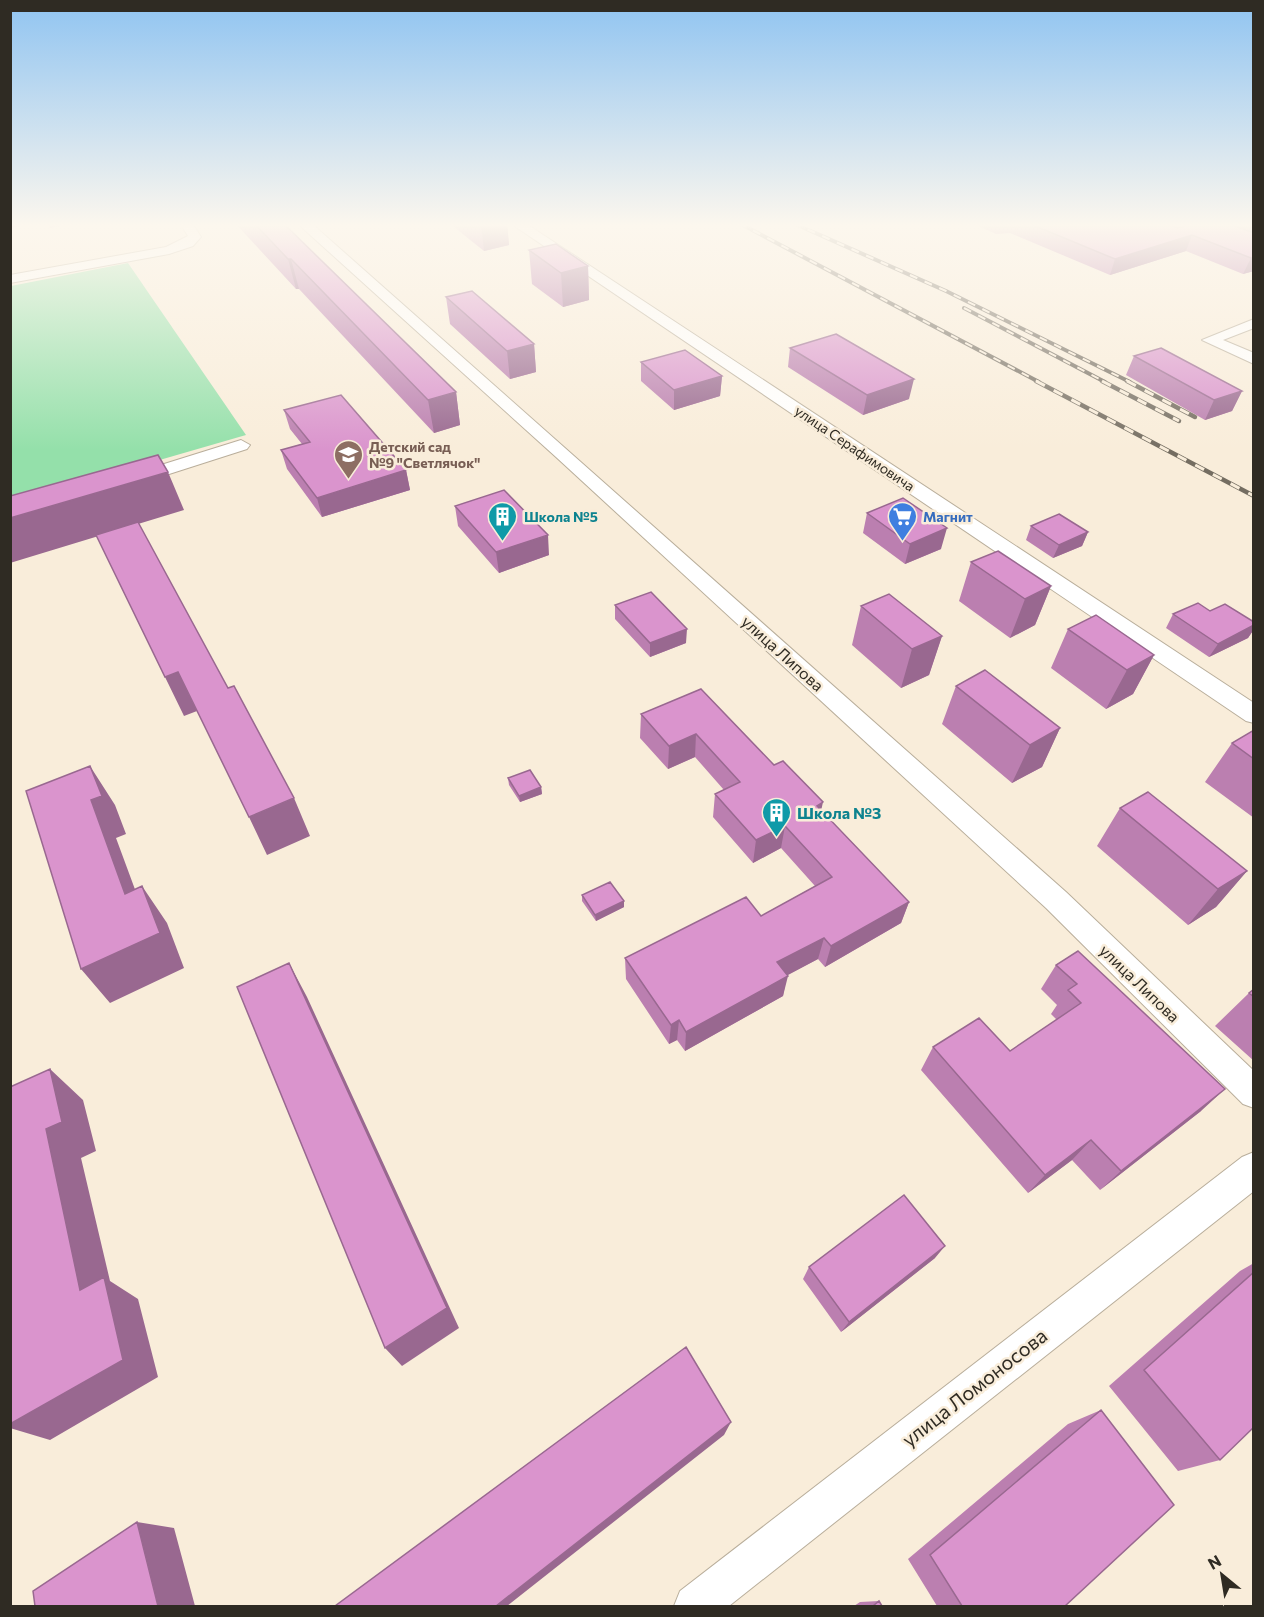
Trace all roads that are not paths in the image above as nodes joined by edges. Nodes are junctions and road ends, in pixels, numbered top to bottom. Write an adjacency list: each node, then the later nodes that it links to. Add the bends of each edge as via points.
1 (388, 298): 8 (street, улица Липова, via 1047,892)
2 (630, 298): 7 (street, улица Серафимовича)
3 (1254, 323): 4 (street, via 1210,340)
4 (1254, 358)
5 (241, 445): 6 (street)
6 (114, 485)
7 (1254, 715)
8 (1254, 1093)
9 (1254, 1169): 10 (street, улица Ломоносова)
10 (695, 1606)

